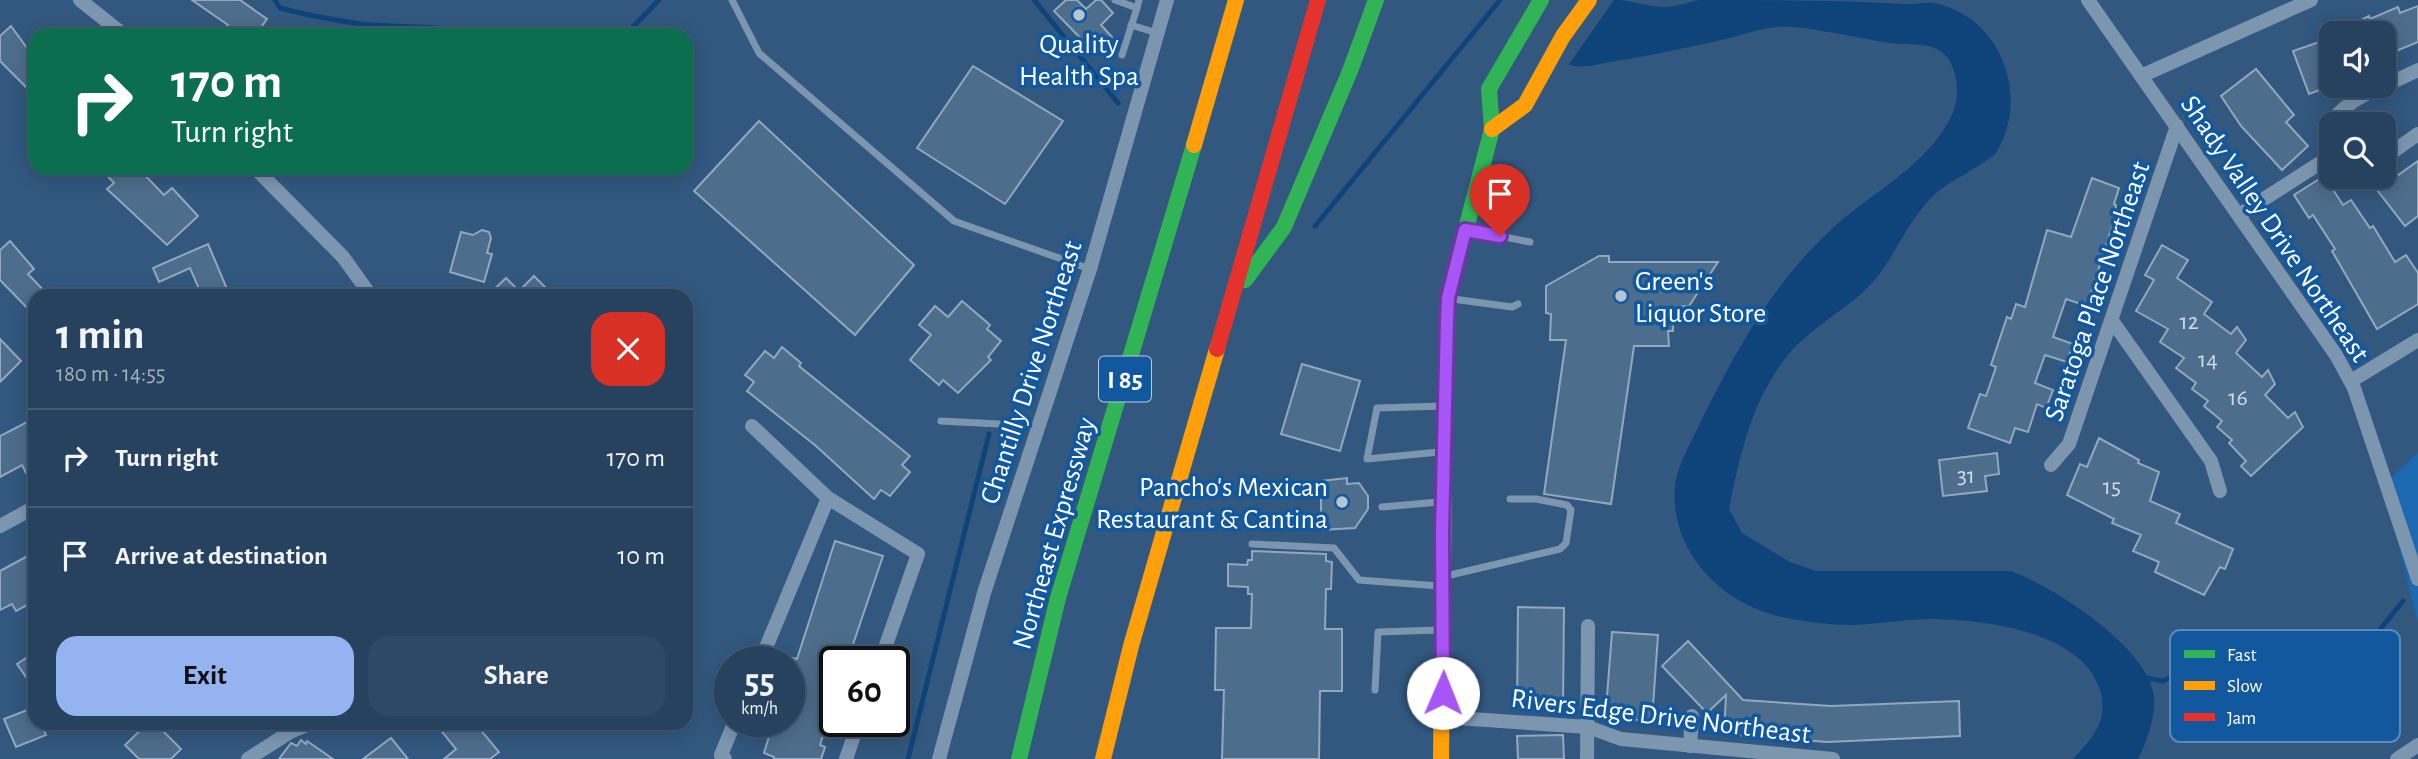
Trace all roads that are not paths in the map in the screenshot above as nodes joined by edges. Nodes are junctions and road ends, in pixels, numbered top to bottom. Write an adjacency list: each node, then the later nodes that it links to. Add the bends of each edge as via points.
1 (80, 0): 14 (street)
2 (732, 0): 31 (lane, via 759,54 954,221)
3 (1115, 0): 12 (lane)
4 (1167, 0): 15 (street, Chantilly Drive Northeast)
5 (1236, 0): 72 (main road, Northeast Expressway / I 85, via 1058,598)
6 (1318, 0): 33 (main road)
7 (1376, 0): 33 (main road, via 1284,227)
8 (1541, 0): 23 (main road, via 1489,89)
9 (1589, 0): 23 (main road, via 1525,105)
10 (2088, 0): 18 (street, Shady Valley Drive Northeast)
11 (2311, 0): 18 (street)
12 (1138, 4): 13 (lane)
13 (1131, 25): 15 (lane); 16 (lane)
14 (115, 28)
15 (1158, 34): 31 (street, Chantilly Drive Northeast)
16 (1122, 55)
17 (2418, 70): 19 (street)
18 (2141, 76): 22 (street, Shady Valley Drive Northeast)
19 (2396, 80)
20 (2358, 98): 21 (street)
21 (2340, 112)
22 (2177, 126): 28 (street, Shady Valley Drive Northeast); 36 (street, Saratoga Place Northeast)
23 (1492, 129): 29 (main road)
24 (2418, 134): 25 (street)
25 (2396, 150)
26 (2319, 164): 28 (street)
27 (262, 175): 32 (street, via 343,257)
28 (2239, 215): 38 (street, Shady Valley Drive Northeast)
29 (1465, 230): 30 (lane); 34 (main road)
30 (1530, 242)
31 (1090, 269): 42 (street, Chantilly Drive Northeast)
32 (367, 289)
33 (1234, 296): 73 (main road, via 1131,646)
34 (1448, 298): 35 (lane, via 1512,307); 39 (main road)
35 (1518, 304)
36 (2113, 321): 44 (street, Saratoga Place Northeast, via 2069,444); 45 (street, via 2211,461)
37 (2418, 340): 38 (street)
38 (2351, 381): 53 (street, Shady Valley Drive Northeast)
39 (1444, 405): 43 (main road); 43 (lane, via 1377,408 1367,459)
40 (941, 421): 42 (lane)
41 (752, 426): 46 (street)
42 (1039, 426): 71 (street, Chantilly Drive Northeast, via 984,593)
43 (1444, 451): 48 (main road)
44 (2051, 465)
45 (2220, 491)
46 (828, 498): 57 (street); 58 (street, via 918,554)
47 (1510, 499): 54 (lane, via 1567,505 1571,510 1566,543 1560,549)
48 (1443, 502): 49 (lane); 54 (main road)
49 (1382, 507)
50 (28, 511): 51 (street)
51 (0, 526)
52 (1252, 544): 54 (lane, via 1334,548 1359,580)
53 (2418, 579)
54 (1442, 582): 56 (main road)
55 (1588, 626): 62 (street)
56 (1444, 630): 59 (lane, via 1378,632); 61 (main road)
57 (767, 646)
58 (886, 646)
59 (1375, 690)
60 (1692, 716): 67 (street)
61 (1442, 717): 62 (street, Rivers Edge Drive Northeast); 74 (main road)
62 (1588, 727): 67 (street, Rivers Edge Drive Northeast, via 1621,739); 75 (street)
63 (295, 730): 68 (street)
64 (729, 737): 69 (street, via 721,755)
65 (854, 737): 70 (street)
66 (2418, 744): 77 (street)
67 (1690, 746): 76 (street, Rivers Edge Drive Northeast)
68 (248, 759)
69 (725, 759)
70 (846, 759)
71 (939, 759)
72 (1018, 759)
73 (1103, 759)
74 (1441, 759)
75 (1587, 759)
76 (1833, 759)
77 (2397, 759)

